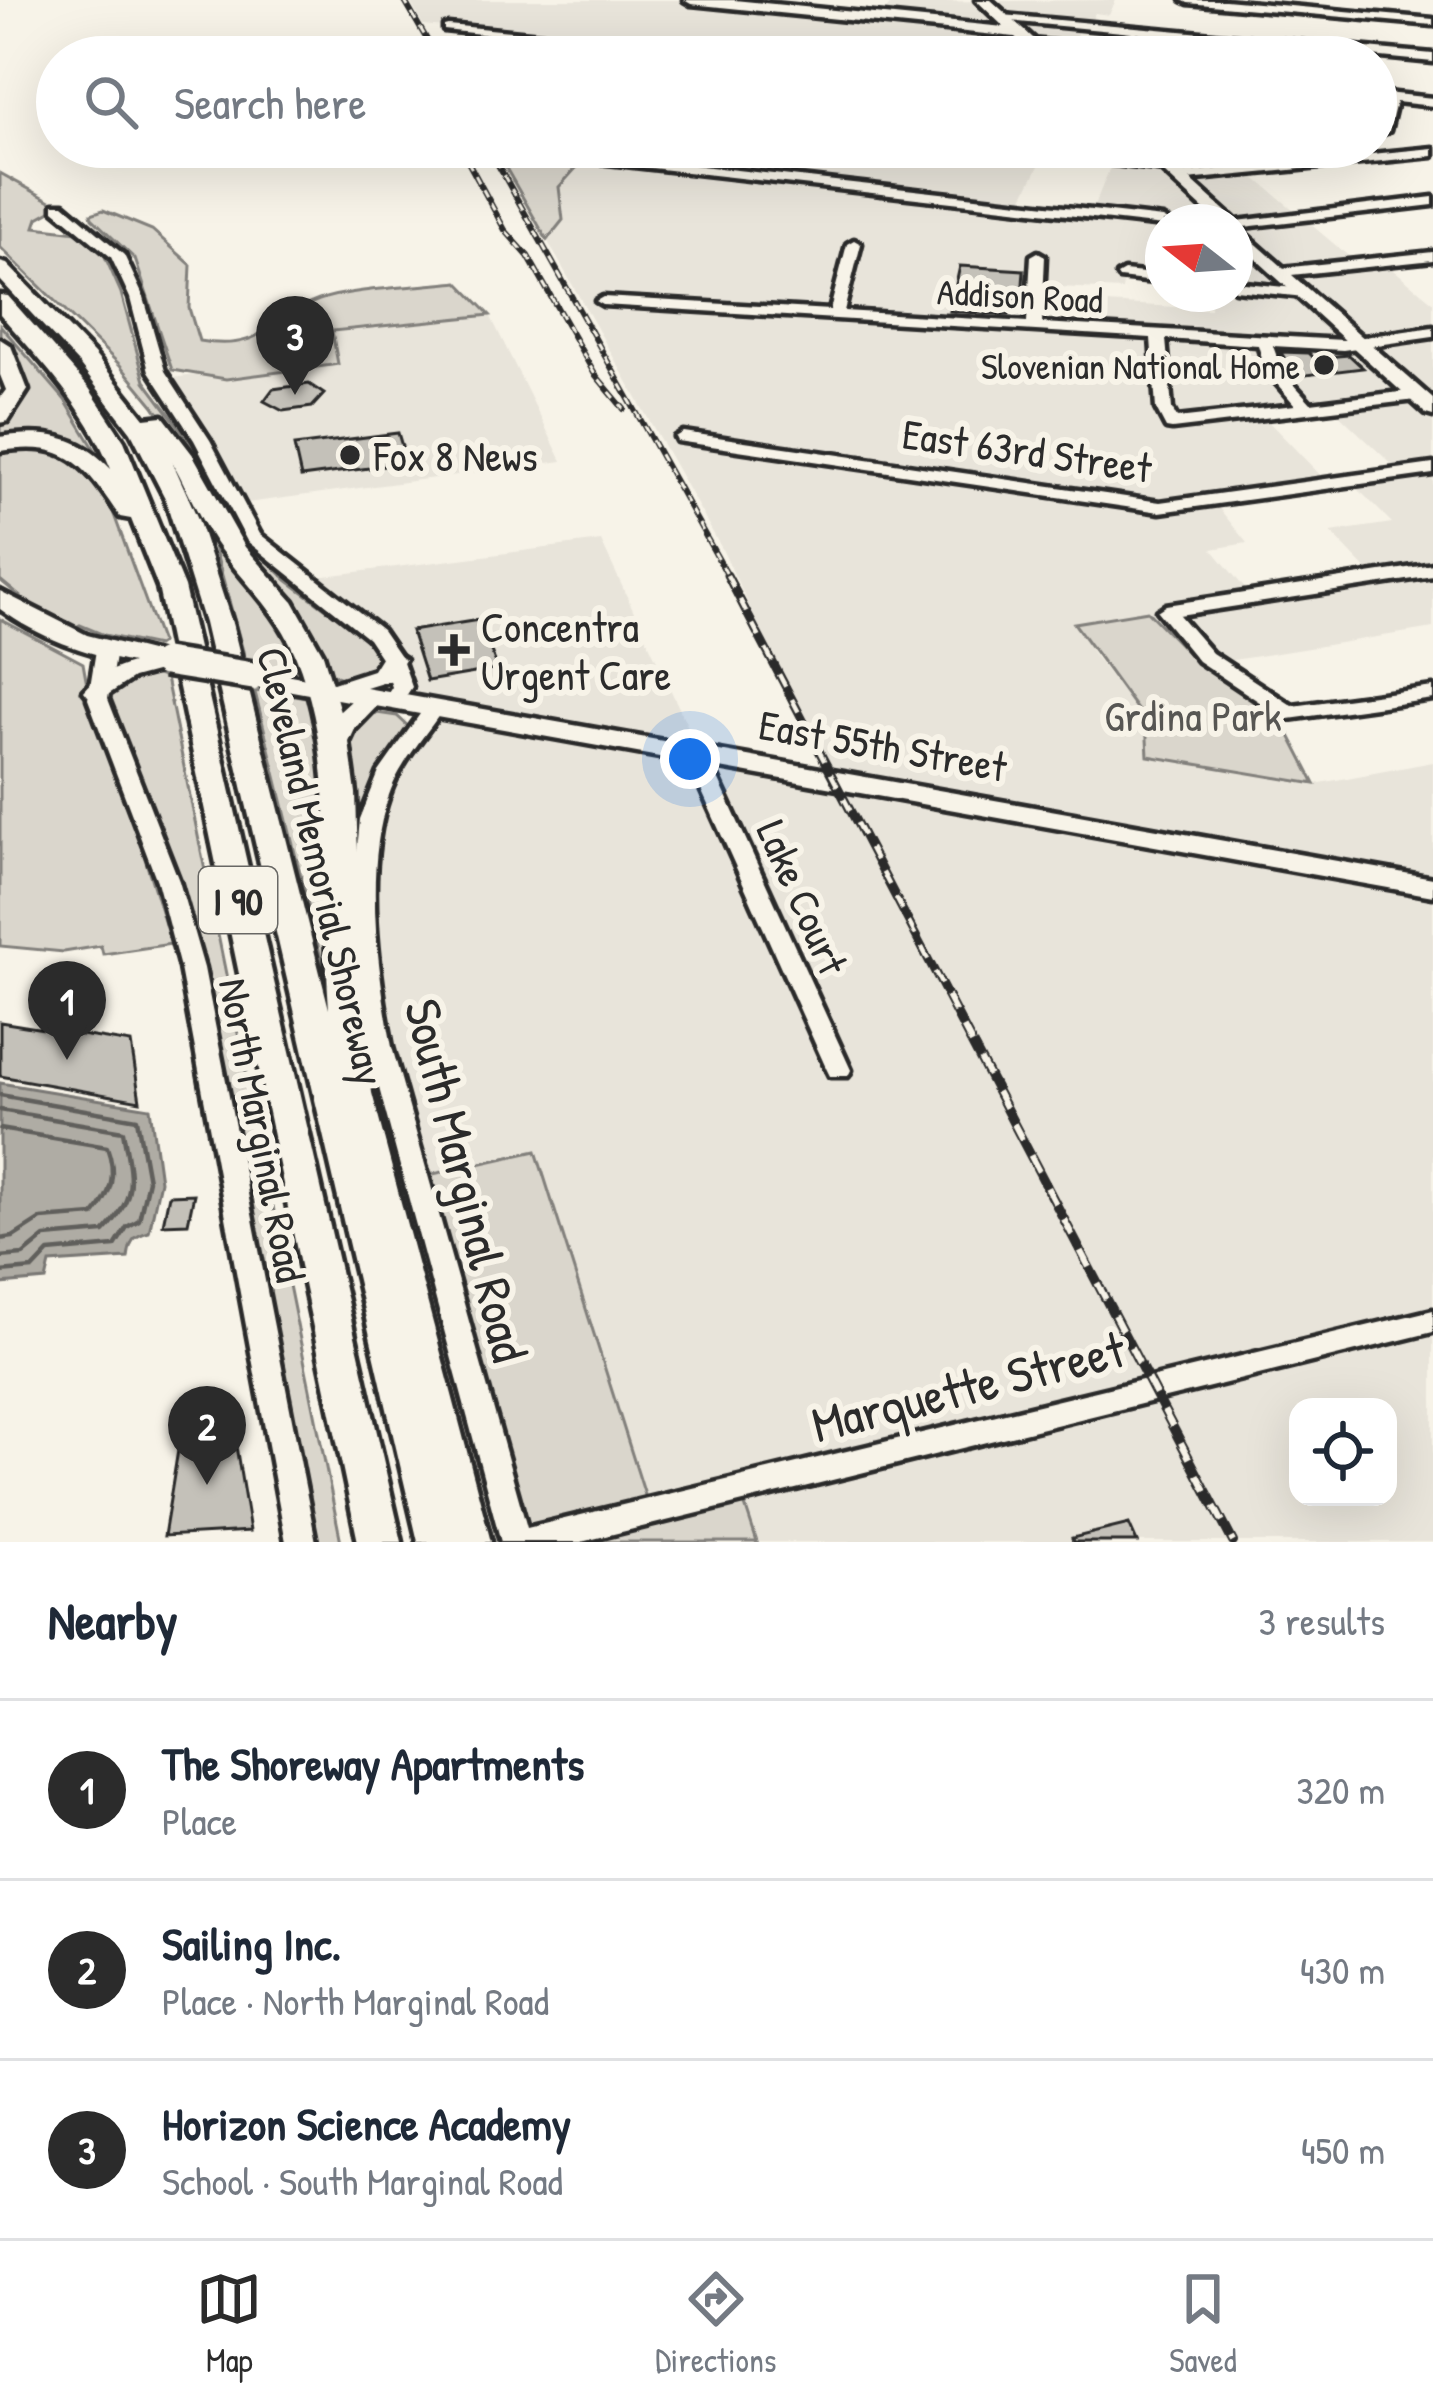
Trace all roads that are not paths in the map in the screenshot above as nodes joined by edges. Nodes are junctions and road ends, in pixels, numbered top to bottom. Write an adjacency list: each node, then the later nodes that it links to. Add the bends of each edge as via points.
1 (691, 0): 9 (main road)
2 (983, 0): 5 (main road)
3 (1187, 0): 4 (street)
4 (1280, 4): 6 (street)
5 (1003, 18): 10 (main road); 11 (street)
6 (1433, 22)
7 (448, 28): 8 (street)
8 (527, 36)
9 (1007, 36)
10 (1023, 36)
11 (1196, 36)
12 (1397, 55): 13 (street)
13 (1433, 58)
14 (1397, 98): 15 (street)
15 (1433, 101)
16 (1433, 152): 17 (street)
17 (1397, 153)
18 (684, 168): 23 (street)
19 (1168, 168): 21 (main road)
20 (1433, 202): 24 (street)
21 (1208, 204)
22 (59, 207): 56 (street, via 117,255 157,371 253,537 375,634)
23 (1145, 220)
24 (1253, 223)
25 (854, 244): 37 (street)
26 (1253, 245): 30 (main road)
27 (1038, 256): 38 (street)
28 (1433, 256): 30 (street)
29 (0, 268): 44 (highway, Cleveland Memorial Shoreway / I 90)
30 (1282, 272): 34 (main road)
31 (1124, 275): 32 (street)
32 (1145, 277)
33 (1253, 288): 34 (street)
34 (1304, 293): 42 (main road)
35 (0, 301): 52 (highway, Cleveland Memorial Shoreway / I 90, via 112,441)
36 (603, 301): 37 (street, Addison Road)
37 (836, 314): 38 (street, Addison Road)
38 (1034, 326): 40 (street, Addison Road)
39 (1433, 332): 42 (street, Addison Road)
40 (1158, 333): 41 (street, Addison Road); 46 (street, via 1165,418 1172,424)
41 (1265, 340): 42 (street, Addison Road); 46 (street, via 1276,379)
42 (1360, 344): 45 (main road)
43 (0, 346): 48 (highway, via 17,386)
44 (91, 361): 58 (highway, via 131,393 181,455 234,551 292,621); 70 (highway, Cleveland Memorial Shoreway / I 90, via 161,463 218,623)
45 (1417, 395): 46 (street); 47 (main road)
46 (1310, 410)
47 (1433, 410)
48 (1, 415)
49 (683, 437): 51 (street, East 63rd Street, via 1160,507)
50 (2, 443): 52 (highway, via 47,441 89,456)
51 (1433, 470)
52 (160, 560): 69 (highway, Cleveland Memorial Shoreway / I 90)
53 (1433, 570): 60 (street, via 1170,608 1169,617 1197,650 1289,713)
54 (0, 598): 55 (main road, via 55,633)
55 (106, 650): 57 (main road, East 55th Street); 59 (street)
56 (392, 659): 58 (main road, via 380,677); 61 (street, via 402,687)
57 (159, 661): 58 (main road, East 55th Street, bridge); 59 (main road)
58 (323, 688): 61 (main road, East 55th Street); 63 (highway)
59 (97, 691): 68 (street, North Marginal Road, via 192,968)
60 (1433, 693)
61 (382, 699): 62 (main road, East 55th Street); 63 (highway, via 342,722)
62 (434, 708): 64 (main road, East 55th Street); 72 (street, South Marginal Road, via 382,784 372,814 371,995)
63 (334, 742): 71 (highway, via 354,1093)
64 (701, 755): 65 (main road, East 55th Street); 66 (street, Lake Court)
65 (1433, 887)
66 (839, 1070)
67 (1433, 1321): 72 (street, Marquette Street)
68 (301, 1542)
69 (380, 1542)
70 (440, 1542)
71 (469, 1542)
72 (520, 1542)

